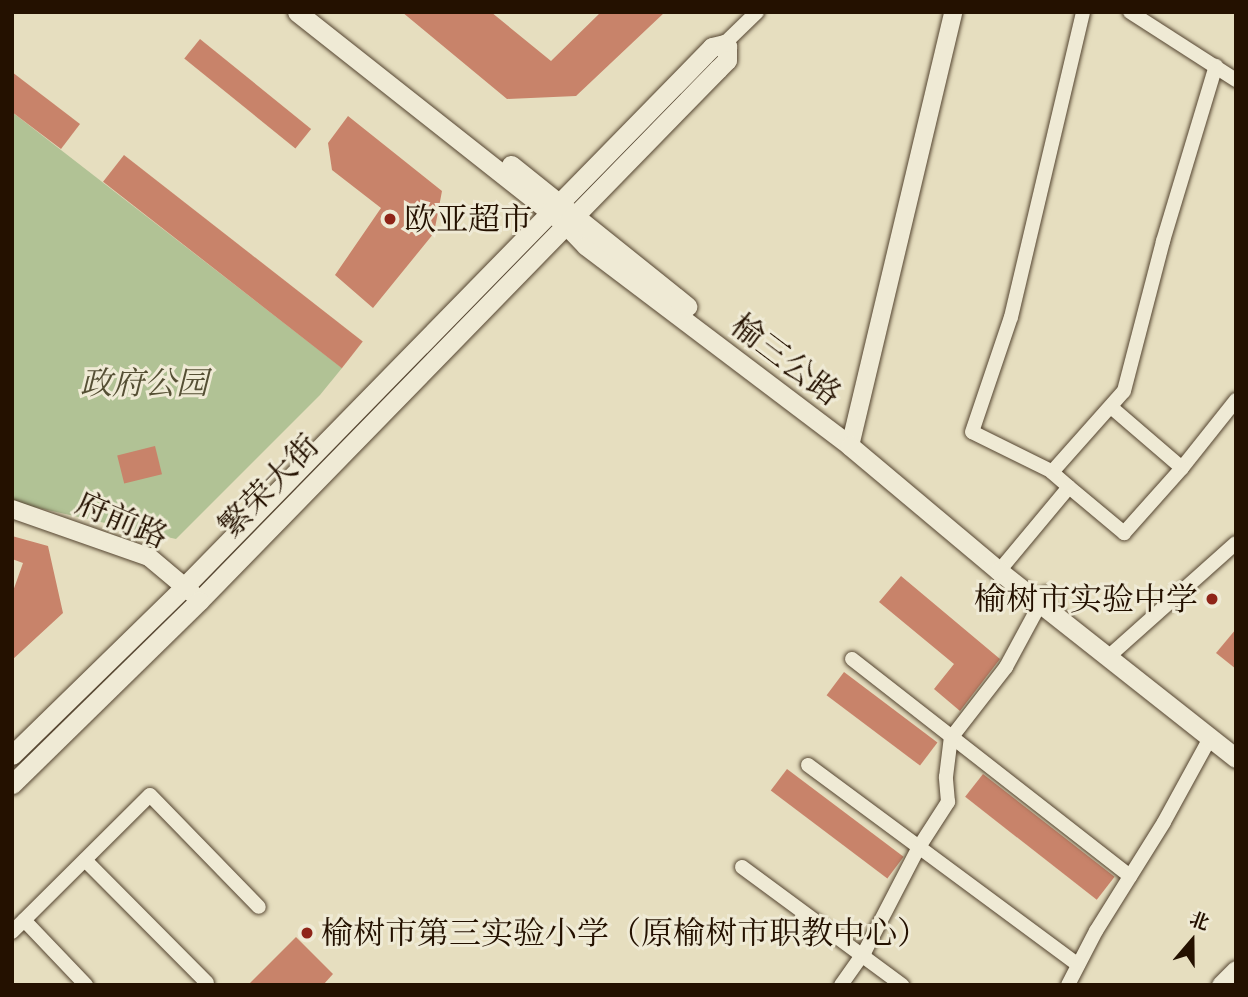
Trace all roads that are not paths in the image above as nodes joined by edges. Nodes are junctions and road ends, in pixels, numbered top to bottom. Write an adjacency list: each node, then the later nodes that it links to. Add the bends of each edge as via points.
1 (297, 12): 10 (main road, 榆三公路)
2 (313, 12): 10 (main road, 榆三公路)
3 (757, 12): 7 (street)
4 (953, 12): 13 (street)
5 (1083, 12): 15 (street, via 1011,317 972,432)
6 (1130, 12): 8 (street)
7 (724, 44): 10 (main road, via 727,60)
8 (1216, 66): 9 (street); 12 (street, via 1124,391)
9 (1236, 79)
10 (562, 214): 13 (main road, 榆三公路, via 586,246); 20 (main road, 繁荣大街); 22 (main road, 繁荣大街)
11 (1236, 400): 14 (street)
12 (1111, 407): 14 (street); 15 (street)
13 (852, 441): 19 (main road, 榆三公路)
14 (1182, 468): 16 (street, via 1124,533)
15 (1053, 472): 16 (street)
16 (1069, 487): 19 (street)
17 (12, 509): 20 (street, 府前路, via 149,557)
18 (1236, 543): 23 (street)
19 (1003, 566): 21 (main road, 榆三公路)
20 (185, 586): 22 (street, 府前路); 28 (main road, 繁荣大街)
21 (1044, 598): 23 (main road, 榆三公路); 25 (street, via 1006,667)
22 (199, 601): 31 (main road, 繁荣大街)
23 (1112, 653): 26 (main road, 榆三公路); 27 (main road, 榆三公路)
24 (852, 659): 25 (street)
25 (951, 738): 32 (street, via 947,802); 35 (street)
26 (1210, 738): 29 (main road, 榆三公路); 35 (street)
27 (1236, 743)
28 (12, 755)
29 (1236, 758)
30 (808, 765): 32 (street)
31 (12, 784)
32 (919, 847): 39 (street); 40 (street)
33 (85, 860): 36 (street, via 150,795); 37 (street); 42 (street)
34 (742, 867): 39 (street)
35 (1130, 876): 40 (street)
36 (259, 906)
37 (24, 920): 38 (street); 43 (street)
38 (12, 932)
39 (862, 955): 44 (street); 45 (street)
40 (1079, 965): 46 (street)
41 (1236, 970): 47 (main road)
42 (207, 983)
43 (86, 985)
44 (841, 985)
45 (902, 985)
46 (1068, 985)
47 (1222, 985)

